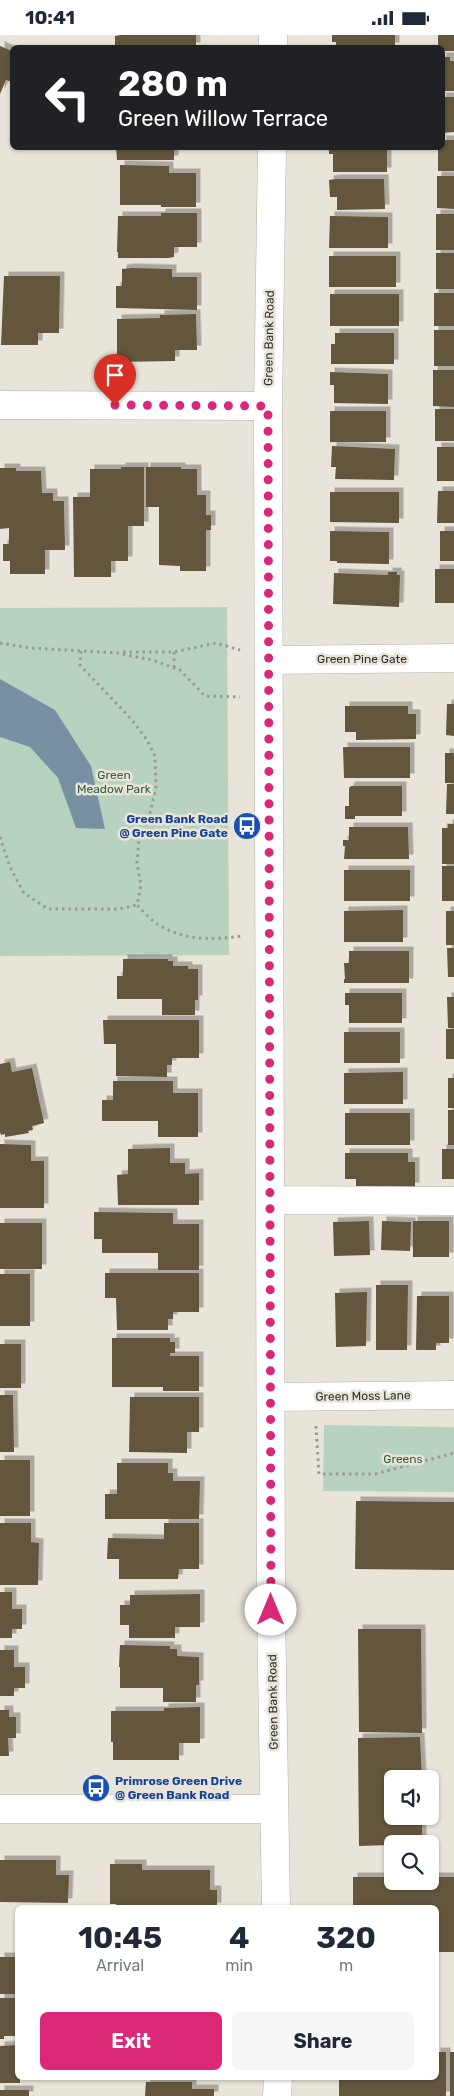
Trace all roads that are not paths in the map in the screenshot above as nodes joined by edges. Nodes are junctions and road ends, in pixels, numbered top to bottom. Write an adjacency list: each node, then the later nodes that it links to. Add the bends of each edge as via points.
1 (272, 150): 3 (street, Green Bank Road)
2 (0, 405): 3 (street)
3 (268, 406): 5 (street, Green Bank Road)
4 (454, 658): 5 (street, Green Pine Gate)
5 (269, 660): 6 (street, Green Bank Road)
6 (271, 1200): 7 (street); 9 (street, Green Bank Road)
7 (454, 1201)
8 (454, 1395): 9 (street, Green Moss Lane)
9 (272, 1397): 11 (street, Green Bank Road)
10 (0, 1809): 11 (street)
11 (274, 1809): 12 (street, Green Bank Road)
12 (276, 1905)
13 (278, 2080): 14 (street)
14 (277, 2096)

